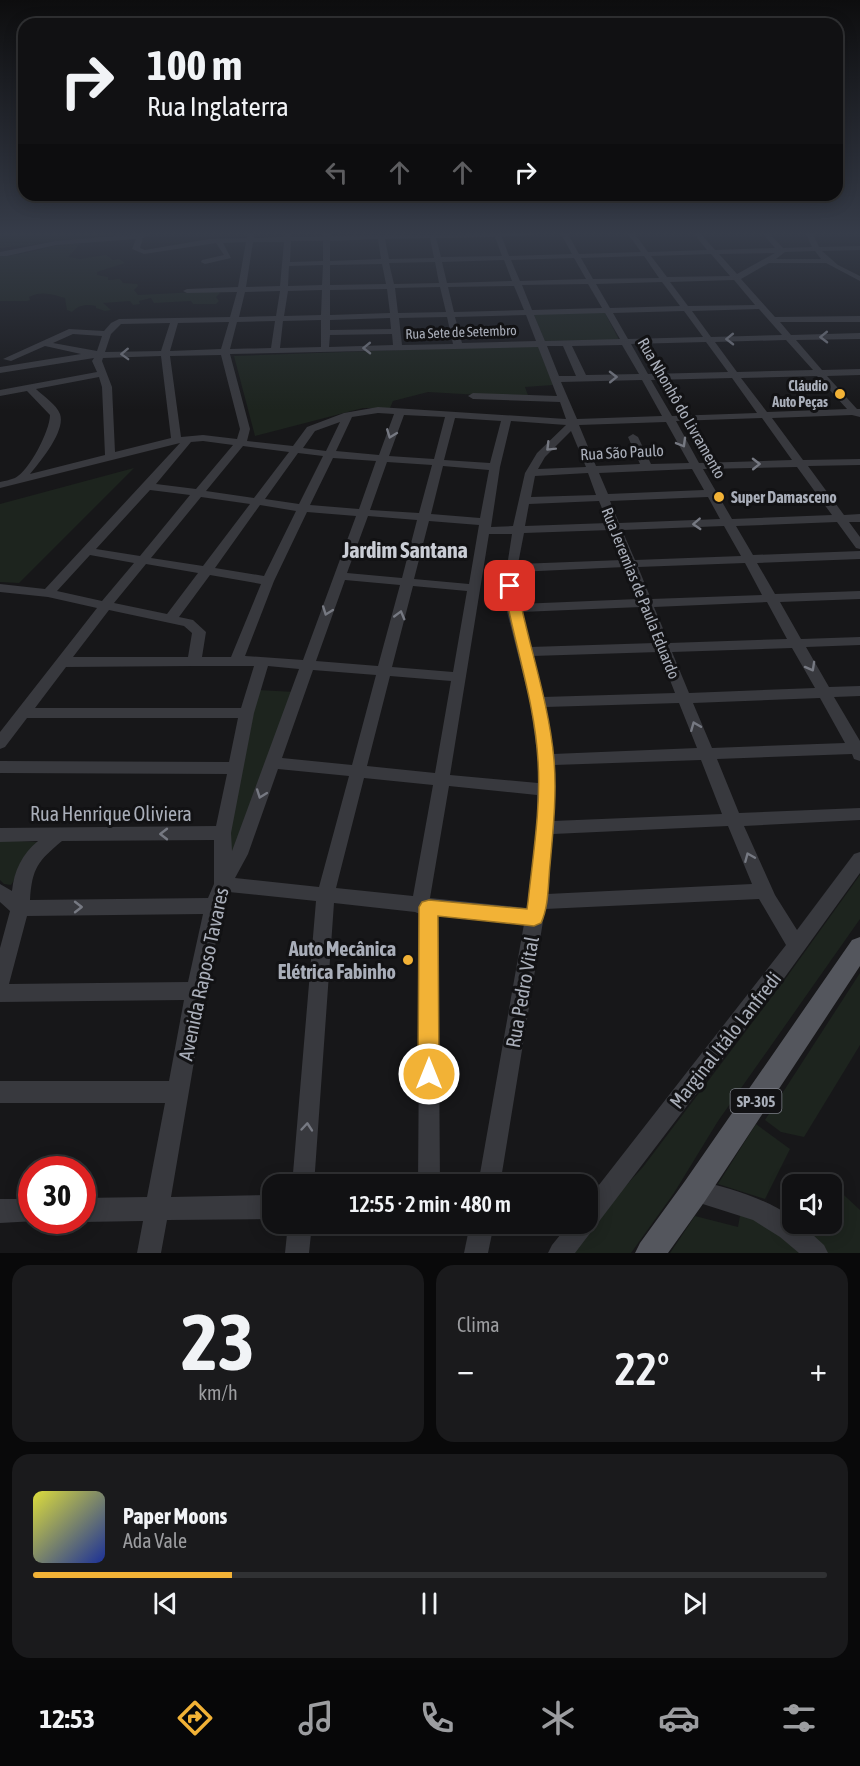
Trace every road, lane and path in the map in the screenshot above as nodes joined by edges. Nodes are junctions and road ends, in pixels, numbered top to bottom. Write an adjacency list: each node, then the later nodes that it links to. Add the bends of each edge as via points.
1 (241, 292): 18 (street)
2 (283, 292): 17 (street)
3 (326, 292): 16 (street)
4 (391, 292): 15 (street)
5 (445, 292): 14 (street)
6 (520, 292): 13 (street, Rua Jeremias de Paula Eduardo)
7 (598, 292): 12 (street, Rua Nhonhô do Livramento)
8 (673, 292): 11 (street)
9 (748, 292): 10 (street)
10 (761, 307): 11 (street); 21 (street)
11 (684, 308): 12 (street); 28 (street)
12 (607, 309): 13 (street); 29 (street, Rua Nhonhô do Livramento)
13 (528, 312): 14 (street); 32 (street, Rua Jeremias de Paula Eduardo)
14 (450, 313): 15 (street); 33 (street)
15 (395, 315): 16 (street); 23 (street)
16 (325, 316): 17 (street); 24 (street)
17 (280, 317): 18 (street); 36 (street)
18 (234, 318): 19 (street); 37 (street)
19 (175, 319): 25 (street, via 119,322); 38 (street)
20 (856, 319): 21 (street); 22 (street)
21 (773, 320): 27 (street)
22 (860, 328)
23 (396, 331): 24 (street); 34 (street)
24 (326, 333): 35 (street)
25 (107, 334): 30 (street, via 77,330); 39 (street)
26 (860, 336): 27 (street, Rua Sete de Setembro, one-way to 27)
27 (789, 338): 28 (street, Rua Sete de Setembro, one-way to 28); 44 (street)
28 (707, 339): 29 (street, Rua Sete de Setembro); 46 (street)
29 (624, 341): 31 (street, Rua Sete de Setembro); 47 (street, Rua Nhonhô do Livramento)
30 (44, 343): 39 (street); 40 (street)
31 (566, 343): 32 (street, Rua Sete de Setembro); 48 (street)
32 (541, 344): 33 (street, Rua Sete de Setembro); 49 (street, Rua Jeremias de Paula Eduardo)
33 (458, 346): 34 (street, Rua Sete de Setembro)
34 (398, 348): 35 (street, Rua Sete de Setembro, one-way to 35)
35 (325, 349): 36 (street, Rua Sete de Setembro)
36 (275, 350): 37 (street, Rua Sete de Setembro)
37 (225, 351): 38 (street, Rua Sete de Setembro); 64 (street, via 245,429)
38 (165, 353): 39 (street, Rua Sete de Setembro, one-way to 39); 63 (street)
39 (94, 355): 41 (street); 45 (street)
40 (4, 357): 41 (street)
41 (30, 364): 42 (street)
42 (0, 370)
43 (860, 372): 44 (street)
44 (820, 373): 46 (street); 56 (street)
45 (102, 374): 50 (street); 68 (street, via 107,387)
46 (732, 375): 47 (street); 58 (street)
47 (645, 377): 48 (street, one-way to 47); 60 (street, Rua Nhonhô do Livramento)
48 (582, 378): 49 (street)
49 (555, 379): 53 (street, Rua Jeremias de Paula Eduardo)
50 (29, 387): 51 (street); 77 (street, via 55,414 55,427)
51 (0, 393)
52 (473, 396): 53 (street)
53 (563, 399): 61 (street, Rua Jeremias de Paula Eduardo)
54 (400, 411): 55 (street); 57 (street, via 370,410); 67 (street, one-way to 67)
55 (452, 414): 59 (street); 69 (street)
56 (858, 414): 58 (street)
57 (348, 415): 65 (street, via 311,429); 66 (street)
58 (762, 416): 60 (street); 71 (street)
59 (507, 418): 61 (street); 73 (street)
60 (668, 419): 61 (street); 72 (street, Rua Nhonhô do Livramento, one-way to 72)
61 (573, 423): 75 (street, Rua Jeremias de Paula Eduardo); 76 (street, Rua Pedro Vital, one-way to 76)
62 (633, 437): 74 (street)
63 (182, 440): 64 (street, via 203,438); 68 (street); 79 (street)
64 (241, 443): 65 (street); 80 (street)
65 (296, 450): 66 (street); 84 (street)
66 (328, 454): 67 (street); 85 (street)
67 (383, 457): 69 (street); 86 (street)
68 (110, 458): 77 (street)
69 (440, 462): 73 (street); 87 (street)
70 (860, 462): 71 (street, Rua São Paulo)
71 (798, 463): 72 (street, Rua São Paulo, one-way to 71); 89 (street)
72 (695, 465): 74 (street, Rua São Paulo); 81 (street, Rua Nhonhô do Livramento)
73 (495, 467): 91 (street)
74 (647, 467): 75 (street, Rua São Paulo)
75 (592, 470): 76 (street, Rua São Paulo); 82 (street, Rua Jeremias de Paula Eduardo)
76 (530, 472): 83 (street, Rua Pedro Vital)
77 (20, 480): 78 (street)
78 (0, 485)
79 (148, 486): 80 (street); 95 (street)
80 (198, 493): 84 (street); 98 (street)
81 (712, 494): 82 (street); 90 (street, Rua Nhonhô do Livramento)
82 (603, 497): 83 (street); 92 (street, Rua Jeremias de Paula Eduardo)
83 (524, 501): 93 (street, Rua Pedro Vital)
84 (257, 502): 85 (street); 101 (street)
85 (302, 508): 86 (street); 103 (street)
86 (363, 512): 87 (street); 102 (street)
87 (425, 516): 91 (street); 104 (street)
88 (860, 518): 89 (street)
89 (840, 519): 90 (street); 94 (street)
90 (727, 522): 92 (street, one-way to 92); 97 (street, Rua Nhonhô do Livramento)
91 (487, 527): 93 (street); 106 (street)
92 (615, 528): 93 (street); 99 (street, Rua Jeremias de Paula Eduardo)
93 (518, 532): 100 (street, Rua Pedro Vital)
94 (860, 545)
95 (87, 551): 98 (street); 107 (street)
96 (860, 555): 97 (street)
97 (749, 559): 99 (street); 109 (street, Rua Nhonhô do Livramento)
98 (143, 561): 101 (street); 111 (street)
99 (629, 563): 100 (street); 110 (street, Rua Jeremias de Paula Eduardo)
100 (511, 568): 112 (street, Rua Pedro Vital)
101 (208, 571): 103 (street); 113 (street)
102 (339, 576): 104 (street); 122 (street, one-way to 122)
103 (268, 581): 118 (street)
104 (409, 581): 106 (street); 123 (street, one-way to 104)
105 (0, 588): 107 (street)
106 (474, 588): 124 (street)
107 (48, 593): 111 (street)
108 (860, 595): 109 (street)
109 (772, 598): 110 (street); 115 (street, Rua Nhonhô do Livramento)
110 (645, 603): 112 (street); 116 (street, Rua Jeremias de Paula Eduardo)
111 (105, 606): 113 (street); 120 (street)
112 (513, 608): 117 (street, Rua Pedro Vital)
113 (171, 619): 121 (street, via 193,625 198,632)
114 (860, 640): 115 (street)
115 (798, 644): 116 (street); 126 (street, Rua Nhonhô do Livramento, one-way to 126)
116 (663, 647): 117 (street); 127 (street, Rua Jeremias de Paula Eduardo)
117 (524, 652): 128 (street, Rua Pedro Vital)
118 (236, 661): 119 (street); 121 (street)
119 (262, 661): 122 (street); 130 (street, Avenida Raposo Tavares)
120 (64, 662): 121 (street); 129 (street)
121 (194, 662)
122 (308, 664): 123 (street); 135 (street)
123 (385, 671): 124 (street); 138 (street)
124 (458, 677): 139 (street)
125 (860, 691): 126 (street)
126 (826, 692): 127 (street); 132 (street, Rua Nhonhô do Livramento)
127 (684, 698): 128 (street); 133 (street, Rua Jeremias de Paula Eduardo, one-way to 127)
128 (537, 702): 134 (street, Rua Pedro Vital)
129 (25, 713): 130 (street); 131 (street)
130 (247, 713): 137 (street, Avenida Raposo Tavares)
131 (0, 743)
132 (858, 751): 133 (street)
133 (707, 755): 134 (street); 142 (street, Rua Jeremias de Paula Eduardo)
134 (546, 760): 140 (street, Rua Pedro Vital)
135 (273, 763): 138 (street); 148 (street, one-way to 148, via 240,854)
136 (0, 767): 137 (street)
137 (236, 768): 144 (street, Avenida Raposo Tavares)
138 (357, 770): 139 (street); 151 (street)
139 (441, 778): 140 (street); 153 (street)
140 (545, 789): 143 (street, Rua Pedro Vital)
141 (860, 814): 142 (street)
142 (733, 819): 143 (street); 149 (street, Rua Jeremias de Paula Eduardo, one-way to 142)
143 (545, 828): 155 (street, Rua Pedro Vital)
144 (223, 833): 146 (street, Rua Henrique Oliviera, one-way to 146); 148 (street, Avenida Raposo Tavares)
145 (0, 835): 146 (street, Rua Henrique Oliviera)
146 (58, 835): 154 (street, via 38,850 27,865)
147 (860, 859): 156 (street, Marginal Itálo Lanfredi)
148 (223, 884): 151 (street); 152 (street, Avenida Raposo Tavares)
149 (765, 891): 155 (street); 156 (street, Rua Jeremias de Paula Eduardo, via 784,929)
150 (0, 892): 154 (street)
151 (326, 894): 153 (street); 163 (street, one-way to 151)
152 (214, 906): 154 (street, one-way to 152); 159 (street, Avenida Raposo Tavares)
153 (425, 907): 155 (street); 164 (street)
154 (20, 908): 158 (street)
155 (536, 910): 165 (street, Rua Pedro Vital)
156 (798, 945): 167 (street, Marginal Itálo Lanfredi)
157 (860, 947): 166 (main road, SP-305)
158 (0, 983)
159 (196, 992): 160 (street); 162 (street, Avenida Raposo Tavares)
160 (0, 993)
161 (0, 1092): 162 (street)
162 (179, 1092): 171 (street, Avenida Raposo Tavares)
163 (304, 1174)
164 (429, 1174)
165 (491, 1174)
166 (695, 1191): 180 (main road, SP-305); 181 (street, via 759,1209 799,1236)
167 (598, 1205)
168 (262, 1207): 171 (street)
169 (18, 1210): 172 (street)
170 (96, 1210): 171 (street)
171 (158, 1210): 176 (street, Avenida Raposo Tavares)
172 (0, 1211)
173 (299, 1234): 177 (street)
174 (480, 1234): 178 (street)
175 (576, 1234): 179 (street)
176 (149, 1253)
177 (297, 1253)
178 (476, 1253)
179 (561, 1253)
180 (650, 1253)
181 (816, 1253)

